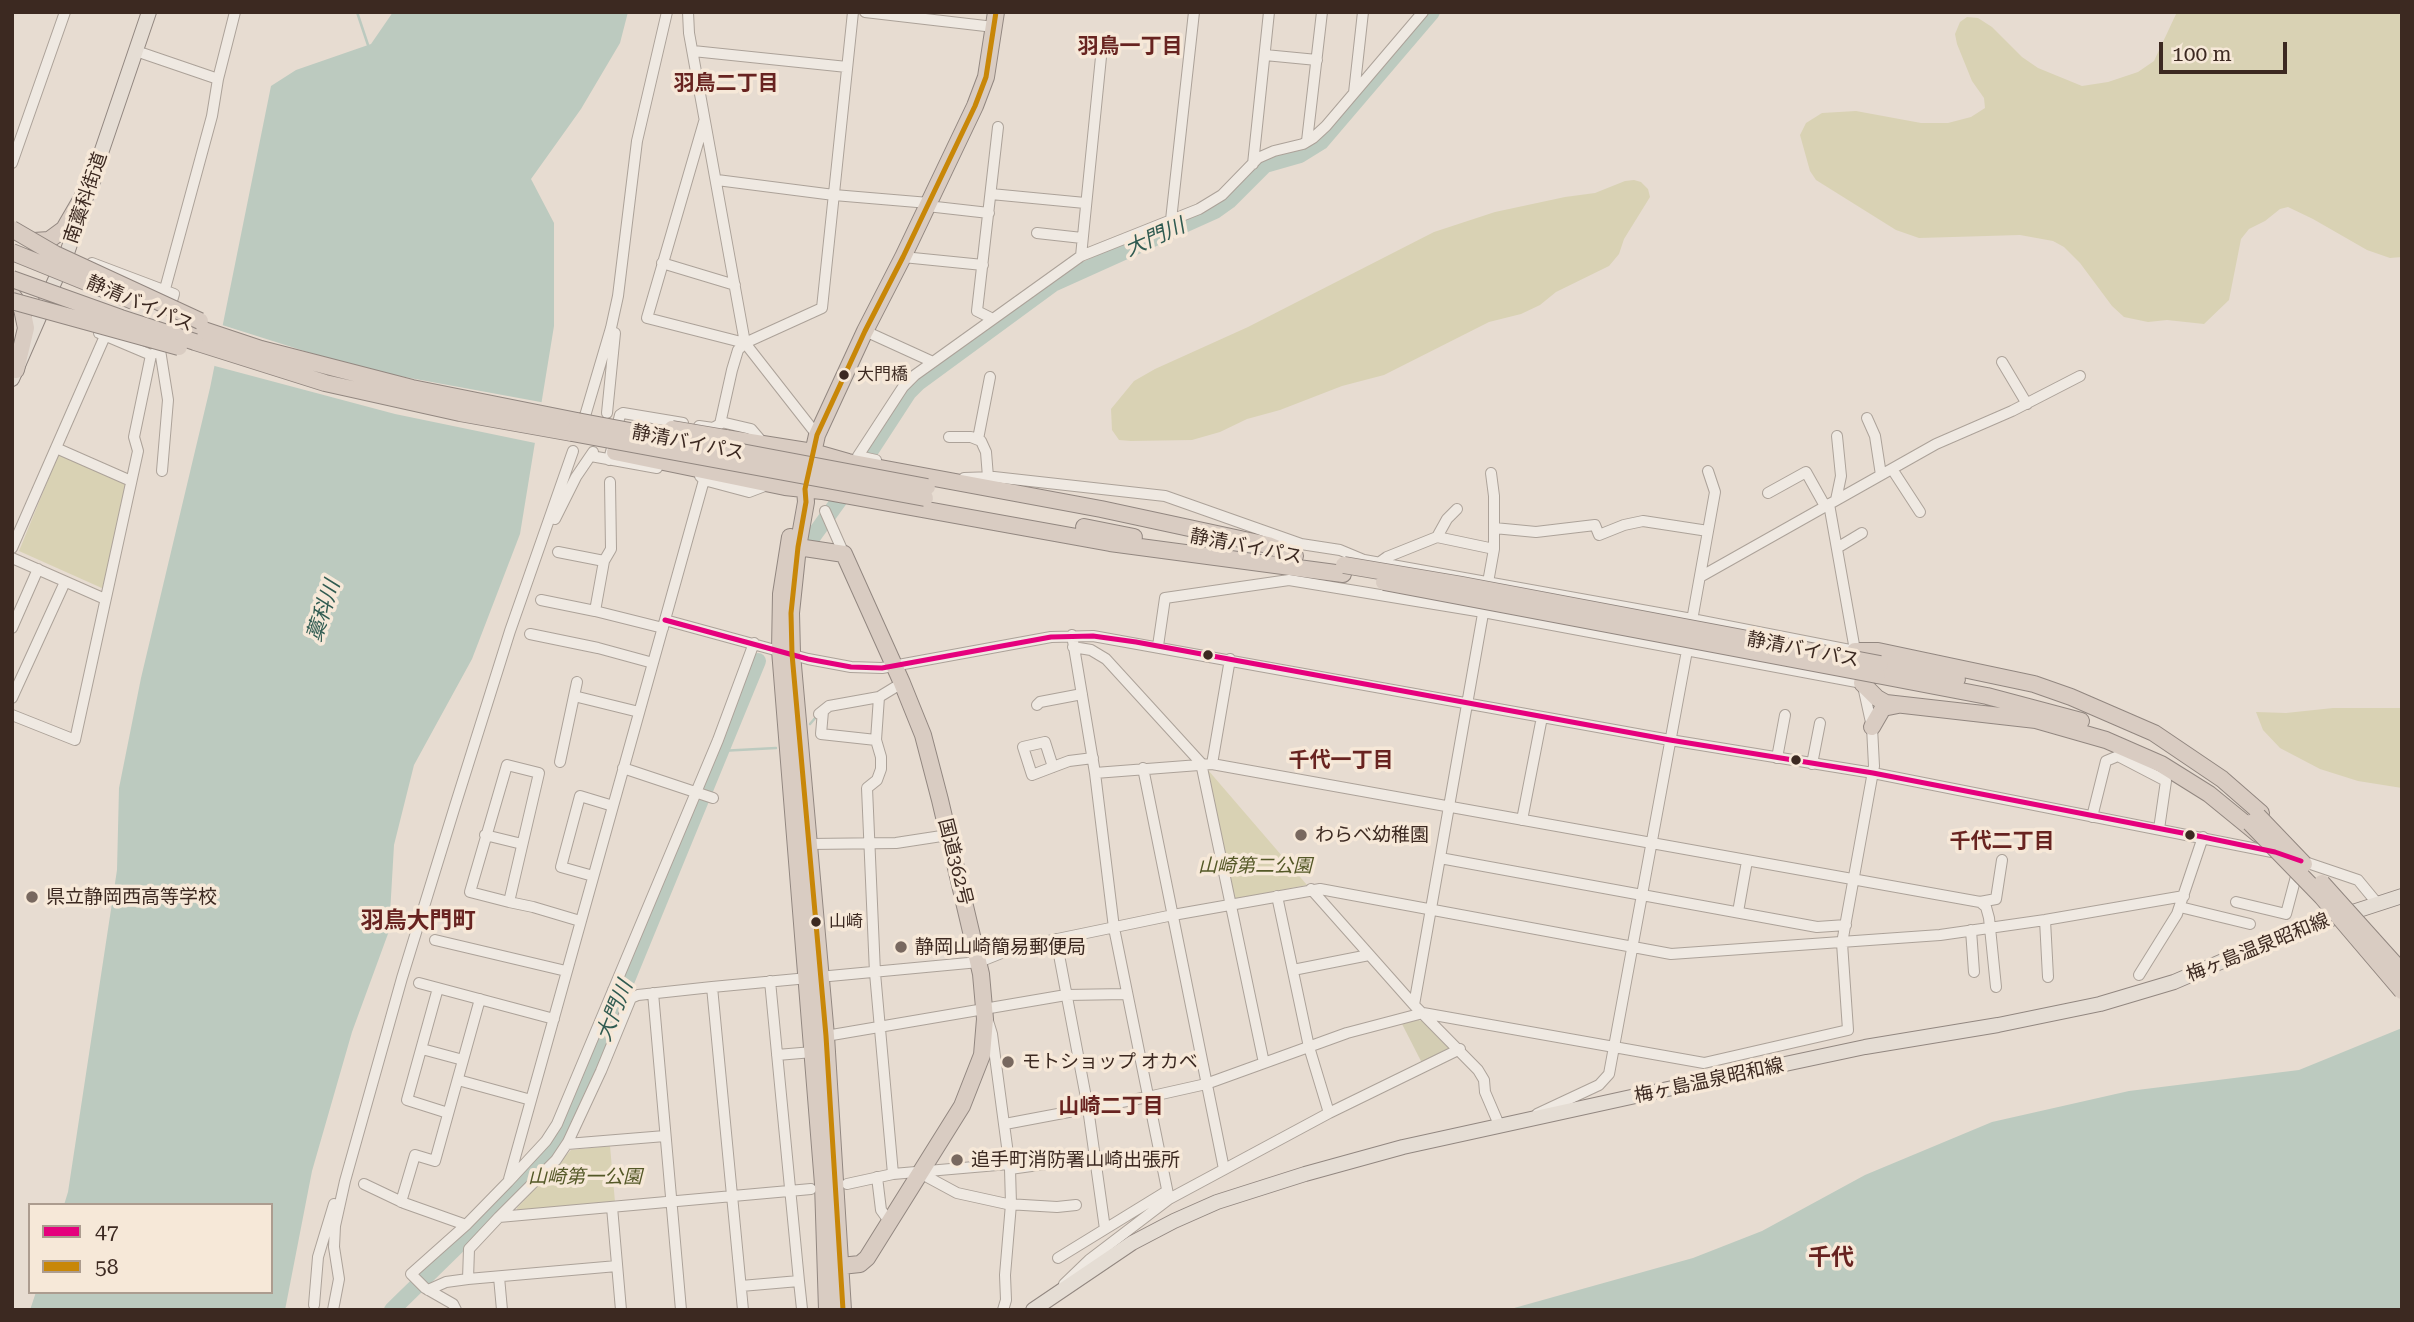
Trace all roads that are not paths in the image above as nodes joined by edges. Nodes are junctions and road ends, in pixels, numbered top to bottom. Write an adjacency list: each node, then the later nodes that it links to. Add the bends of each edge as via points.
1 (65, 12): 25 (street)
2 (149, 12): 14 (main road, 南藁科街道)
3 (235, 12): 20 (street)
4 (667, 12): 48 (street, via 637,141)
5 (688, 12): 15 (street)
6 (853, 12): 19 (street)
7 (865, 12): 13 (street)
8 (1194, 12): 34 (street)
9 (1269, 12): 16 (street)
10 (1322, 12): 18 (street)
11 (1363, 12): 21 (street)
12 (1423, 12): 21 (street)
13 (995, 20): 32 (highway, via 986,77)
14 (136, 51): 20 (street); 27 (main road, 南藁科街道)
15 (693, 51): 19 (street); 22 (street)
16 (1265, 55): 18 (street); 26 (street)
17 (1101, 57): 31 (street)
18 (1317, 60): 24 (street)
19 (847, 67): 30 (street)
20 (218, 79): 47 (street)
21 (1354, 93): 24 (street)
22 (704, 120): 28 (street); 43 (street)
23 (998, 127): 29 (street)
24 (1307, 141): 26 (street, via 1265,154)
25 (12, 163)
26 (1253, 164): 34 (street, via 1222,195)
27 (93, 179): 38 (highway, via 64,229 49,240); 40 (main road, 南藁科街道)
28 (717, 180): 30 (street); 46 (street)
29 (991, 194): 31 (street); 33 (street)
30 (834, 195): 32 (street); 55 (street, via 822,308)
31 (1085, 203): 37 (street)
32 (928, 204): 33 (street); 41 (highway)
33 (989, 213): 44 (street)
34 (1171, 220): 42 (street)
35 (12, 231): 38 (highway); 57 (highway, bridge)
36 (1037, 233): 37 (street)
37 (1082, 238): 42 (street)
38 (34, 241): 40 (highway)
39 (12, 252): 57 (highway, 静清バイパス, bridge)
40 (67, 253): 47 (street); 51 (main road, 南藁科街道)
41 (903, 257): 44 (street); 53 (highway)
42 (1081, 257): 52 (street)
43 (662, 263): 46 (street); 55 (street, via 647,318)
44 (983, 265): 52 (street, via 977,311)
45 (12, 279): 57 (highway, 静清バイパス, bridge, via 121,318)
46 (735, 285): 55 (street)
47 (165, 289): 50 (street, via 174,294)
48 (618, 296): 65 (street); 66 (street)
49 (14, 302): 51 (highway); 57 (highway, bridge, via 115,331); 60 (highway, via 26,328)
50 (171, 304)
51 (45, 307): 54 (street); 60 (main road, 南藁科街道)
52 (993, 319): 58 (street)
53 (865, 331): 58 (street); 69 (highway)
54 (105, 336): 56 (street); 74 (street)
55 (745, 343): 68 (street, via 738,349); 69 (street)
56 (151, 355): 79 (street, via 160,350 167,386); 85 (street, via 134,437 138,451)
57 (283, 362): 64 (highway, 静清バイパス, via 412,387)
58 (933, 362): 83 (street, via 904,387 858,456 967,478)
59 (2002, 362): 63 (street)
60 (14, 374)
61 (2080, 376): 63 (street)
62 (990, 377): 72 (street)
63 (2027, 404): 78 (street)
64 (464, 405): 73 (highway, bridge, via 595,415); 87 (highway, via 569,442); 89 (highway, 静清バイパス, bridge, via 727,451)
65 (607, 413)
66 (585, 416)
67 (1867, 418): 82 (street)
68 (721, 422): 73 (street, via 751,429); 77 (street, via 709,428 623,413)
69 (817, 435): 76 (highway)
70 (1837, 436): 91 (street, via 1841,475)
71 (949, 437): 72 (street)
72 (978, 439): 83 (street, via 985,447)
73 (763, 443): 76 (highway)
74 (56, 448): 85 (street); 100 (street)
75 (573, 451): 102 (street)
76 (813, 452): 88 (highway); 106 (highway, via 1242,539)
77 (609, 460): 84 (street); 102 (street, via 592,454)
78 (1892, 469): 82 (street); 94 (street)
79 (162, 471)
80 (1708, 471): 96 (street, via 1715,492)
81 (1491, 473): 95 (street)
82 (1881, 475): 91 (street)
83 (988, 477): 109 (street, via 1165,496 1301,544)
84 (704, 480): 87 (street, via 750,492); 120 (street)
85 (131, 481): 115 (street)
86 (610, 482): 108 (street, via 611,549)
87 (770, 484): 88 (highway)
88 (805, 489): 99 (highway); 111 (highway, via 1110,543); 128 (highway, via 797,501 781,594)
89 (926, 493): 106 (highway, 静清バイパス); 111 (highway, 静清バイパス)
90 (1768, 493): 91 (street, via 1806,472)
91 (1830, 504): 101 (street); 112 (street)
92 (1457, 509): 98 (street)
93 (825, 511): 105 (street)
94 (1920, 512)
95 (1494, 528): 96 (street, via 1536,532 1595,525 1600,535 1643,521); 103 (street)
96 (1708, 531): 112 (street)
97 (1862, 533): 101 (street)
98 (1437, 537): 103 (street); 109 (street)
99 (798, 547): 105 (highway); 128 (highway)
100 (12, 548)
101 (1836, 548): 127 (street)
102 (538, 549): 262 (street, via 432,879)
103 (1494, 549): 113 (street)
104 (558, 552): 108 (street)
105 (844, 554): 131 (highway, 国道362号)
106 (1295, 556): 111 (highway, 静清バイパス)
107 (12, 558): 110 (street)
108 (604, 561): 117 (street)
109 (1380, 562): 113 (street)
110 (38, 569): 114 (street); 121 (street)
111 (1344, 570): 132 (highway, 静清バイパス, bridge, via 1462,585)
112 (1700, 577): 119 (street)
113 (1488, 581): 118 (street); 119 (street)
114 (65, 582): 115 (street); 138 (street)
115 (106, 599): 143 (street, via 75,740)
116 (541, 600): 117 (street)
117 (595, 611): 120 (street)
118 (1483, 612): 125 (street, via 1289,580 1165,598); 126 (street); 139 (street)
119 (1692, 619): 126 (street); 127 (street)
120 (664, 624): 124 (street); 130 (street)
121 (12, 628)
122 (530, 634): 130 (street)
123 (1073, 641): 125 (street, via 1093,636); 131 (street, via 1051,637); 135 (street); 153 (street, via 1106,659)
124 (754, 643): 128 (street); 160 (street)
125 (1158, 646): 129 (street)
126 (1687, 651): 132 (street); 149 (street)
127 (1855, 651): 132 (street); 165 (highway, via 1878,651 2035,684 2071,697 2154,733 2222,779)
128 (786, 652): 131 (street, via 851,667); 174 (highway); 213 (highway)
129 (1230, 659): 139 (street); 153 (street)
130 (653, 663): 142 (street)
131 (896, 666): 134 (highway, 国道362号)
132 (1873, 674): 141 (highway, via 1881,701); 147 (street); 165 (highway, 静清バイパス, via 2022,692 2103,719 2170,751 2226,788)
133 (577, 682): 136 (street)
134 (902, 682): 137 (street); 169 (highway, 国道362号, via 923,735)
135 (1082, 694): 140 (street); 150 (street)
136 (574, 696): 142 (street); 152 (street)
137 (880, 697): 148 (street); 148 (street, via 829,706 821,713 821,734)
138 (12, 698)
139 (1466, 703): 145 (street); 163 (street)
140 (1037, 705)
141 (1898, 705): 147 (highway, via 1883,708); 165 (highway, via 2036,720 2106,740 2161,764)
142 (639, 712): 156 (street)
143 (12, 715)
144 (1785, 715): 151 (street)
145 (1542, 717): 149 (street); 166 (street)
146 (1820, 723): 154 (street)
147 (1872, 727): 159 (street)
148 (876, 740): 171 (street, via 881,769 867,788)
149 (1670, 740): 151 (street); 173 (street)
150 (1093, 758): 155 (street); 158 (street)
151 (1777, 758): 154 (street)
152 (560, 762)
153 (1207, 764): 157 (street); 163 (street); 190 (street)
154 (1812, 764): 159 (street)
155 (1053, 767)
156 (623, 768): 160 (street); 162 (street)
157 (1143, 768): 158 (street); 193 (street)
158 (1096, 772): 198 (street)
159 (1873, 773): 164 (street); 180 (street)
160 (696, 792): 161 (street); 220 (street)
161 (713, 798)
162 (613, 806): 179 (street); 179 (street, via 580,796 561,867)
163 (1448, 807): 166 (street); 175 (street)
164 (2092, 817): 167 (street); 167 (street, via 2106,761 2118,756 2165,781)
165 (2254, 819): 210 (highway, bridge, via 2313,873); 221 (highway, 静清バイパス, bridge, via 2268,842)
166 (1522, 820): 173 (street)
167 (2159, 829): 170 (street)
168 (485, 835): 172 (street); 172 (street, via 507,765 539,773); 185 (street, via 470,892)
169 (948, 835): 171 (street); 206 (highway, 国道362号)
170 (2203, 837): 178 (street); 187 (street)
171 (868, 842): 174 (street); 211 (street)
172 (522, 844): 185 (street)
173 (1651, 844): 177 (street); 182 (street)
174 (809, 845): 213 (highway)
175 (1440, 858): 182 (street); 191 (street)
176 (2002, 860): 186 (street, via 1996,899)
177 (1747, 861): 180 (street); 192 (street)
178 (2300, 861): 188 (street, via 2286,914); 189 (street, via 2358,880)
179 (593, 876): 195 (street)
180 (1854, 881): 186 (street); 197 (street)
181 (1311, 889): 183 (street); 191 (street); 205 (street)
182 (1642, 895): 192 (street); 204 (street)
183 (1277, 896): 190 (street); 207 (street)
184 (2402, 897): 189 (main road, 梅ヶ島温泉昭和線)
185 (509, 902): 195 (street)
186 (1980, 902): 199 (street, via 1986,907)
187 (2182, 902): 194 (street); 196 (street); 212 (street)
188 (2236, 902)
189 (2378, 903): 248 (main road, 梅ヶ島温泉昭和線, via 2288,933 2175,982 2109,1002 1852,1050)
190 (1231, 905): 193 (street); 240 (street)
191 (1430, 909): 204 (street); 227 (street)
192 (1738, 912): 197 (street, via 1816,927)
193 (1173, 915): 198 (street); 242 (street)
194 (2045, 920): 199 (street); 214 (street)
195 (580, 921): 208 (street)
196 (2250, 924)
197 (1846, 925): 203 (street)
198 (1114, 928): 201 (street); 223 (street)
199 (1991, 928): 200 (street); 218 (street)
200 (1971, 930): 203 (street); 209 (street)
201 (1056, 939): 206 (street); 224 (street)
202 (435, 940): 208 (street)
203 (1842, 943): 204 (street, via 1671,954); 234 (street, via 1848,1030 1704,1063)
204 (1633, 946): 234 (street)
205 (1368, 955): 207 (street); 227 (street)
206 (979, 962): 211 (street); 228 (highway, 国道362号)
207 (1293, 970): 233 (street)
208 (566, 971): 230 (street)
209 (1974, 972)
210 (2402, 972)
211 (875, 973): 213 (street); 231 (street)
212 (2139, 975)
213 (814, 977): 215 (street); 232 (highway); 237 (highway)
214 (2048, 977)
215 (770, 981): 217 (street); 238 (street)
216 (419, 983): 219 (street)
217 (712, 987): 222 (street); 266 (street)
218 (1996, 987)
219 (438, 988): 226 (street); 235 (street)
220 (613, 990): 225 (street); 259 (street, via 557,1124)
221 (2402, 991)
222 (653, 993): 225 (street); 251 (street)
223 (1127, 994): 224 (street); 243 (street)
224 (1066, 995): 228 (street); 245 (street)
225 (631, 998): 252 (street)
226 (480, 999): 230 (street); 239 (street)
227 (1414, 1004): 229 (street)
228 (984, 1008): 231 (street); 249 (street); 256 (highway, 国道362号, via 985,1039 977,1073)
229 (1423, 1013): 233 (street); 234 (street); 236 (street)
230 (554, 1019): 244 (street)
231 (879, 1026): 232 (street); 257 (street)
232 (826, 1036): 278 (highway)
233 (1309, 1047): 240 (street); 247 (street)
234 (1615, 1048): 248 (street, via 1605,1080)
235 (422, 1049): 239 (street); 246 (street, via 407,1100)
236 (1460, 1049): 247 (street); 250 (street, via 1484,1080)
237 (813, 1052): 238 (street); 293 (highway)
238 (777, 1055): 264 (street)
239 (463, 1060): 241 (street)
240 (1264, 1063): 242 (street)
241 (458, 1080): 244 (street); 246 (street)
242 (1206, 1084): 243 (street); 255 (street)
243 (1148, 1097): 245 (street); 265 (street)
244 (531, 1100): 259 (street)
245 (1088, 1108): 249 (street); 253 (street)
246 (449, 1113): 268 (street, via 435,1161 415,1155)
247 (1329, 1113): 255 (street)
248 (1518, 1123): 250 (main road, 梅ヶ島温泉昭和線)
249 (1005, 1124): 254 (street)
250 (1500, 1127): 284 (main road, 梅ヶ島温泉昭和線, via 1403,1147 1217,1202 1132,1243)
251 (665, 1136): 252 (street); 267 (street)
252 (567, 1144): 272 (street)
253 (1095, 1157): 254 (street); 275 (street)
254 (1010, 1167): 256 (street); 269 (street)
255 (1224, 1169): 265 (street)
256 (921, 1172): 257 (street); 269 (street, via 957,1193); 273 (highway, 国道362号)
257 (893, 1174): 258 (street)
258 (877, 1177): 261 (street); 273 (street, via 881,1210)
259 (508, 1182): 274 (street)
260 (364, 1184): 268 (street)
261 (848, 1184)
262 (342, 1189): 285 (street, via 318,1257); 287 (street, via 335,1226 339,1279)
263 (811, 1189): 264 (street)
264 (790, 1191): 266 (street); 281 (street)
265 (1168, 1195): 275 (street); 284 (street)
266 (732, 1196): 267 (street); 282 (street)
267 (671, 1201): 271 (street); 291 (street)
268 (401, 1202): 274 (street)
269 (1011, 1203): 270 (street); 295 (street)
270 (1076, 1205)
271 (612, 1207): 272 (street); 277 (street)
272 (499, 1217): 280 (street, via 469,1250)
273 (889, 1221): 278 (highway, 国道362号, via 867,1258 860,1264)
274 (466, 1225): 283 (street, via 411,1274)
275 (1105, 1229): 276 (street)
276 (1058, 1258)
277 (617, 1266): 279 (street); 290 (street)
278 (841, 1266): 294 (highway)
279 (499, 1276): 280 (street); 289 (street)
280 (468, 1279): 283 (street)
281 (799, 1281): 282 (street); 286 (street)
282 (741, 1286): 292 (street)
283 (427, 1289): 288 (street)
284 (1051, 1298): 296 (main road, 梅ヶ島温泉昭和線)
285 (314, 1305)
286 (802, 1309)
287 (333, 1310)
288 (456, 1310)
289 (502, 1310)
290 (621, 1310)
291 (681, 1310)
292 (743, 1310)
293 (827, 1310)
294 (843, 1310)
295 (1003, 1310)
296 (1033, 1310)

